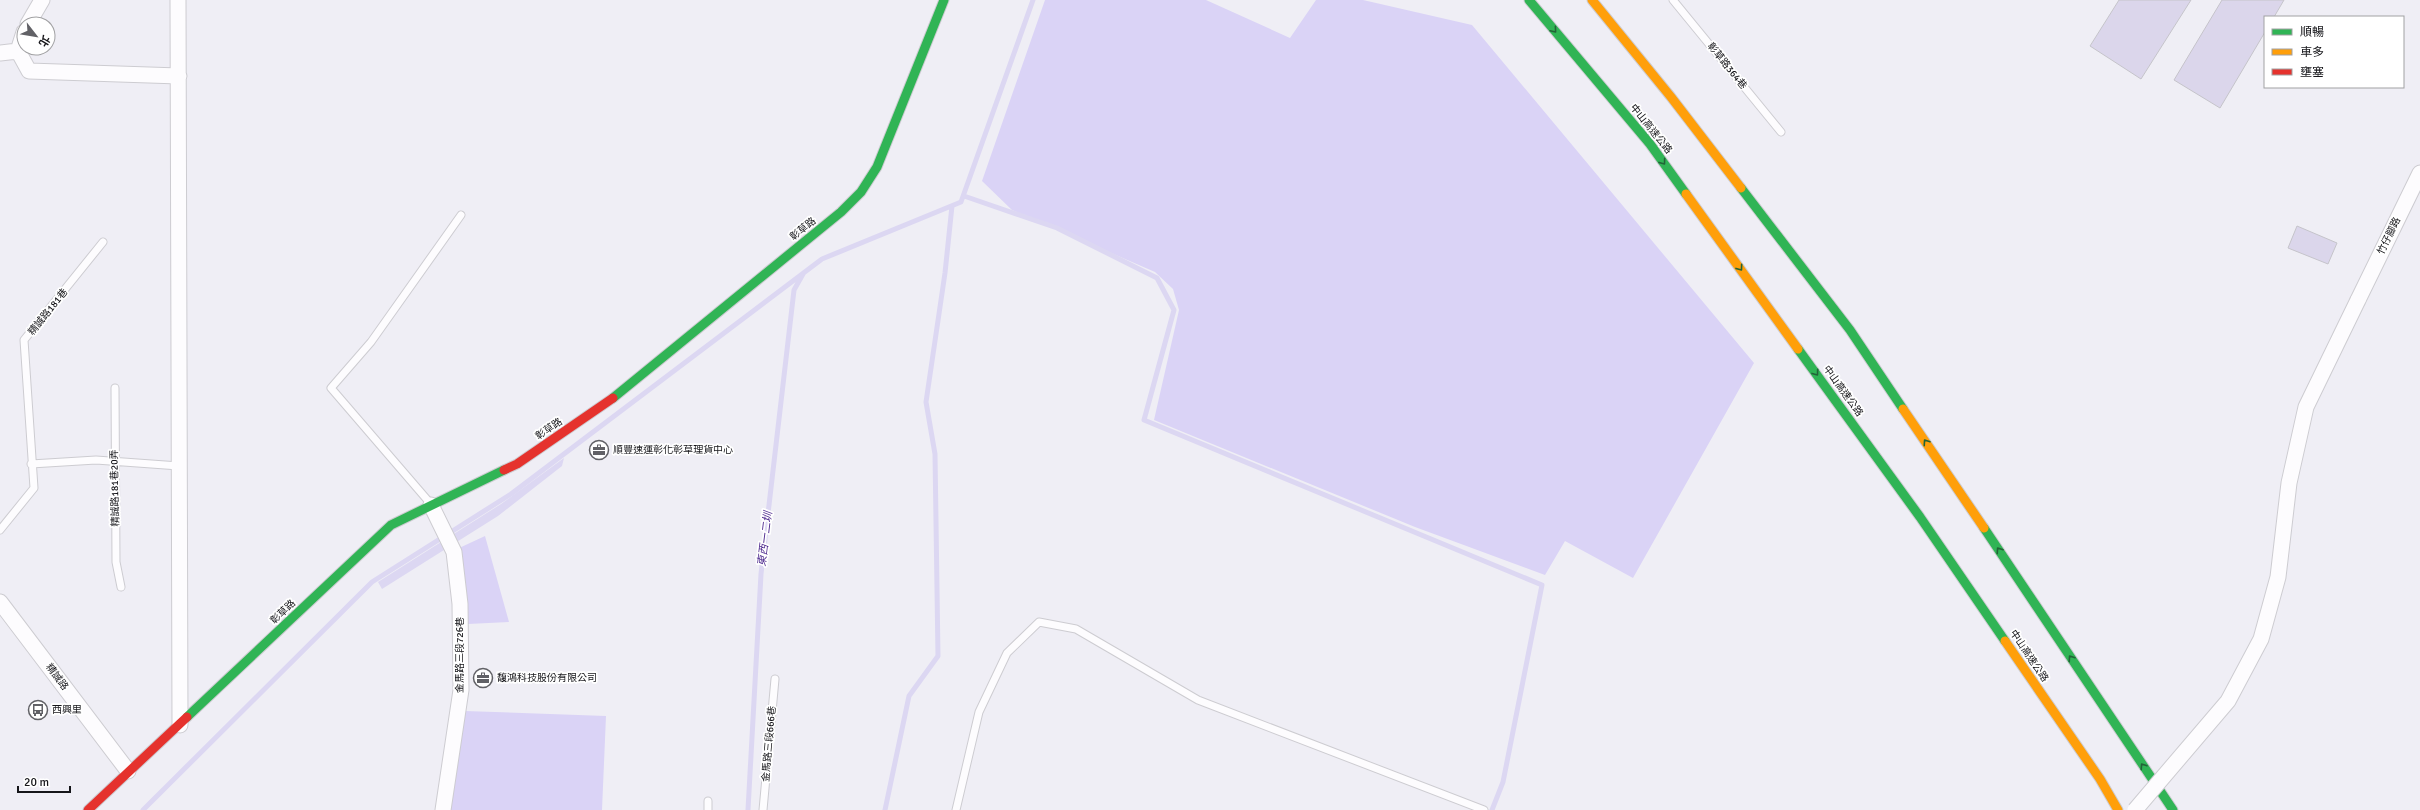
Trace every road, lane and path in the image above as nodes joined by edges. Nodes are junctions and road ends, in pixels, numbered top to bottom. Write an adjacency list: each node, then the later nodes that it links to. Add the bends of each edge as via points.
1 (42, 0): 7 (street)
2 (178, 0): 11 (street)
3 (944, 0): 20 (main road, 彰草路, via 877,167 862,192 618,395 517,464)
4 (1528, 0): 34 (main road, 中山高速公路, one-way to 34, via 1654,150 1920,517 2100,779)
5 (1592, 0): 36 (main road, one-way to 5, via 1850,330 1671,97)
6 (1673, 0): 12 (lane, 彰草路364巷)
7 (33, 16)
8 (16, 51): 9 (street)
9 (0, 53)
10 (21, 56): 11 (street, via 29,71)
11 (179, 76): 19 (street)
12 (1781, 132)
13 (2420, 173): 35 (street, 竹仔腳路, bridge, via 2306,407 2289,483 2278,577 2261,639 2228,701)
14 (461, 215): 20 (lane, via 371,342 331,388)
15 (103, 242): 18 (lane, 精誠路181巷, via 24,340)
16 (115, 388): 17 (lane, 精誠路181巷20弄)
17 (114, 463): 18 (lane, via 96,460); 19 (lane); 22 (lane, 精誠路181巷20弄, via 116,562)
18 (31, 464): 21 (lane, 精誠路181巷, via 34,488)
19 (179, 466): 25 (street)
20 (431, 505): 25 (main road, 彰草路, via 390,525); 29 (street, 金馬路三段726巷, via 454,552 460,604 461,690)
21 (0, 530)
22 (121, 587)
23 (0, 602): 26 (street, 精誠路)
24 (775, 679): 31 (lane, 金馬路三段666巷)
25 (180, 725): 26 (main road, 彰草路)
26 (128, 771): 28 (main road, 彰草路)
27 (708, 801): 30 (lane)
28 (88, 810)
29 (443, 810)
30 (708, 810)
31 (764, 810)
32 (956, 810): 33 (lane, via 979,712 1007,653 1039,622 1076,629 1198,700)
33 (1484, 810)
34 (2118, 810)
35 (2135, 810)
36 (2173, 810)

